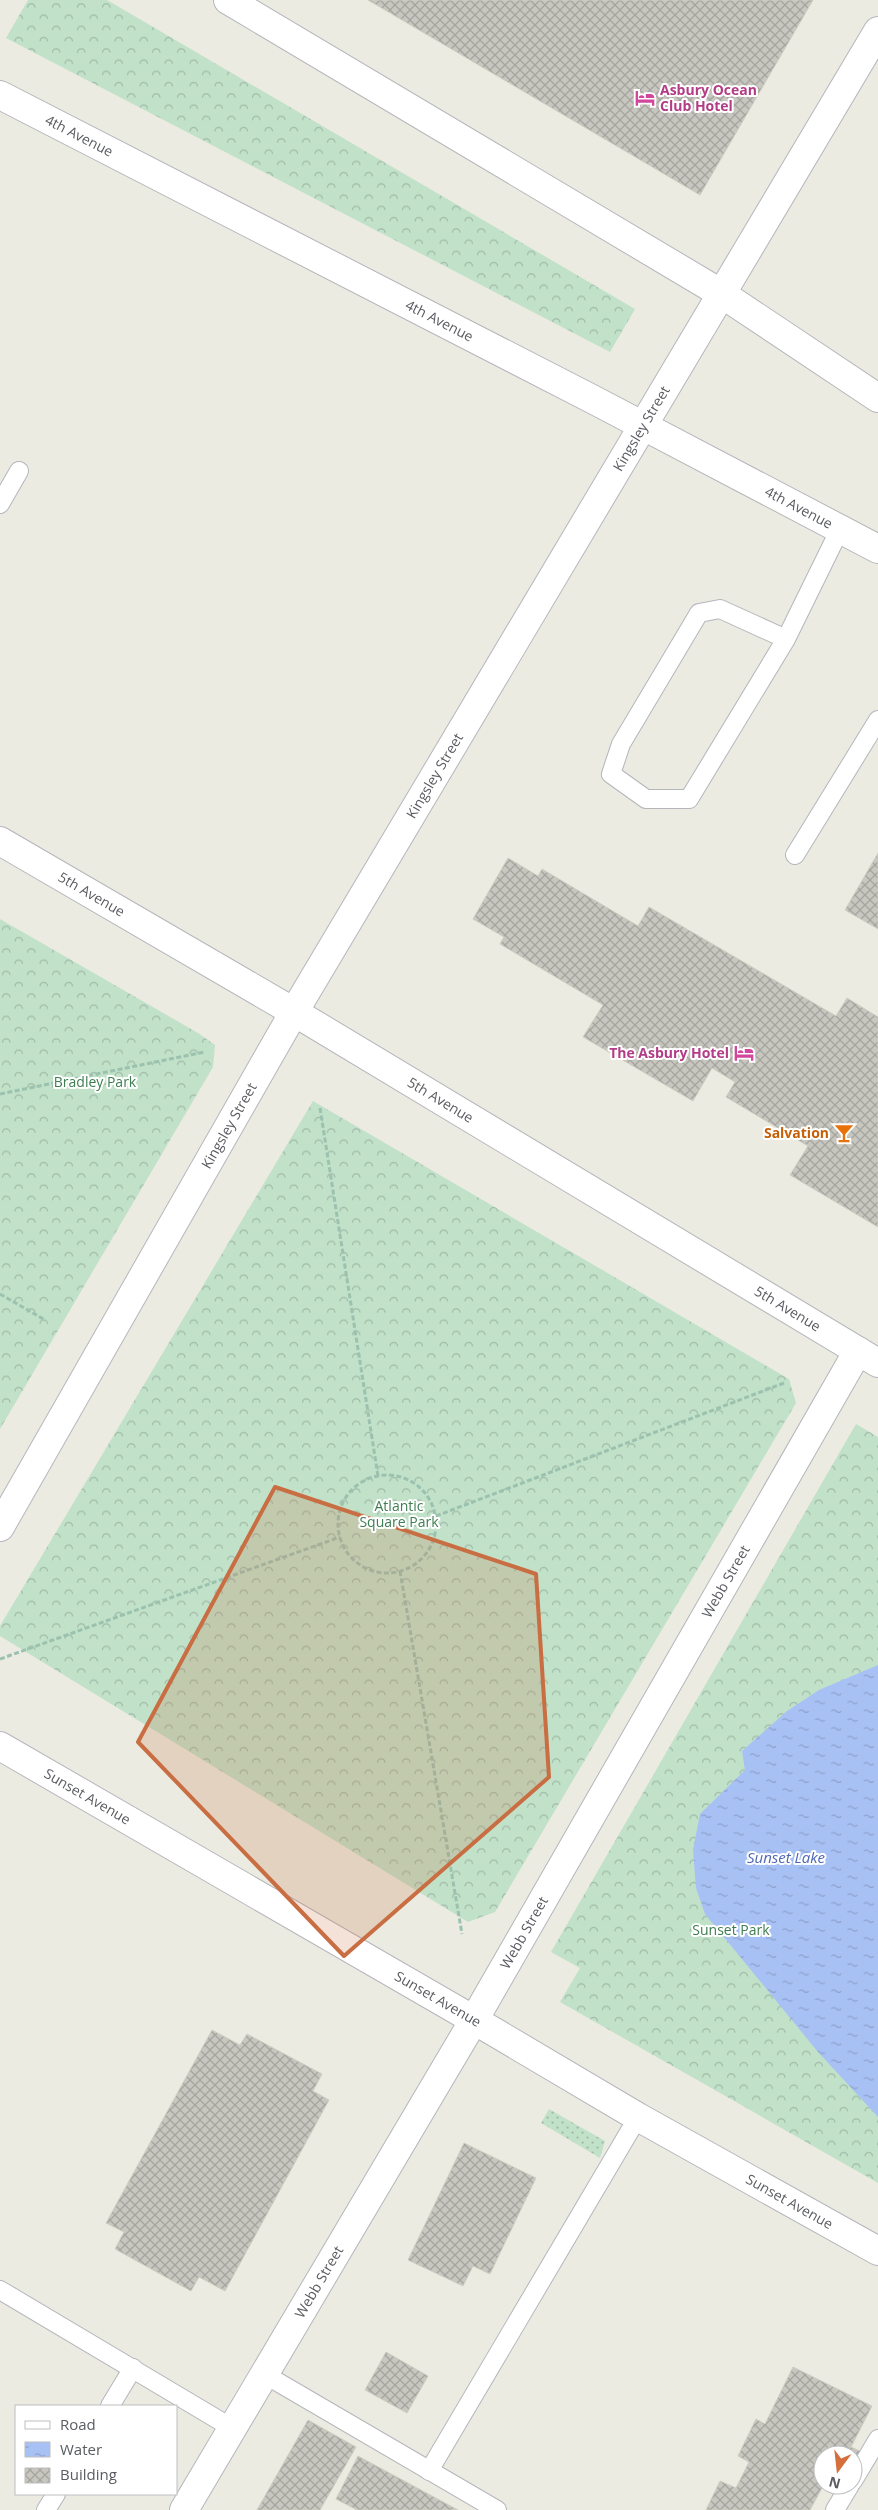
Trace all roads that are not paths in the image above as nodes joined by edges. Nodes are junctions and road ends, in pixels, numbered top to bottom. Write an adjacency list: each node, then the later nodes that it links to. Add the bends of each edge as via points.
1 (228, 0): 4 (street)
2 (878, 31): 4 (street, Kingsley Street)
3 (0, 95): 6 (street, 4th Avenue)
4 (722, 294): 5 (street); 6 (street, Kingsley Street)
5 (878, 398)
6 (643, 425): 9 (street, 4th Avenue); 15 (street, Kingsley Street)
7 (19, 471): 8 (lane)
8 (0, 504)
9 (840, 528): 10 (street, 4th Avenue); 11 (lane)
10 (878, 548)
11 (786, 639): 11 (lane, via 689,799 646,799 611,774 621,744 699,613 720,609)
12 (878, 720): 14 (lane)
13 (0, 841): 15 (street, 5th Avenue)
14 (795, 855)
15 (294, 1012): 16 (street, 5th Avenue); 17 (street, Kingsley Street)
16 (868, 1357): 19 (street, Webb Street)
17 (0, 1527)
18 (0, 1746): 19 (street, Sunset Avenue)
19 (474, 2020): 20 (street, Sunset Avenue); 24 (street, Webb Street)
20 (638, 2117): 21 (street, Sunset Avenue); 29 (lane)
21 (878, 2251)
22 (0, 2290): 23 (lane)
23 (133, 2368): 25 (lane); 26 (lane)
24 (264, 2374): 26 (street, Webb Street); 29 (lane)
25 (111, 2405)
26 (232, 2428): 33 (street, Webb Street)
27 (878, 2439): 28 (lane)
28 (863, 2464)
29 (429, 2471): 34 (lane)
30 (55, 2495): 32 (lane)
31 (844, 2495): 35 (lane)
32 (46, 2510)
33 (184, 2510)
34 (498, 2510)
35 (836, 2510)

